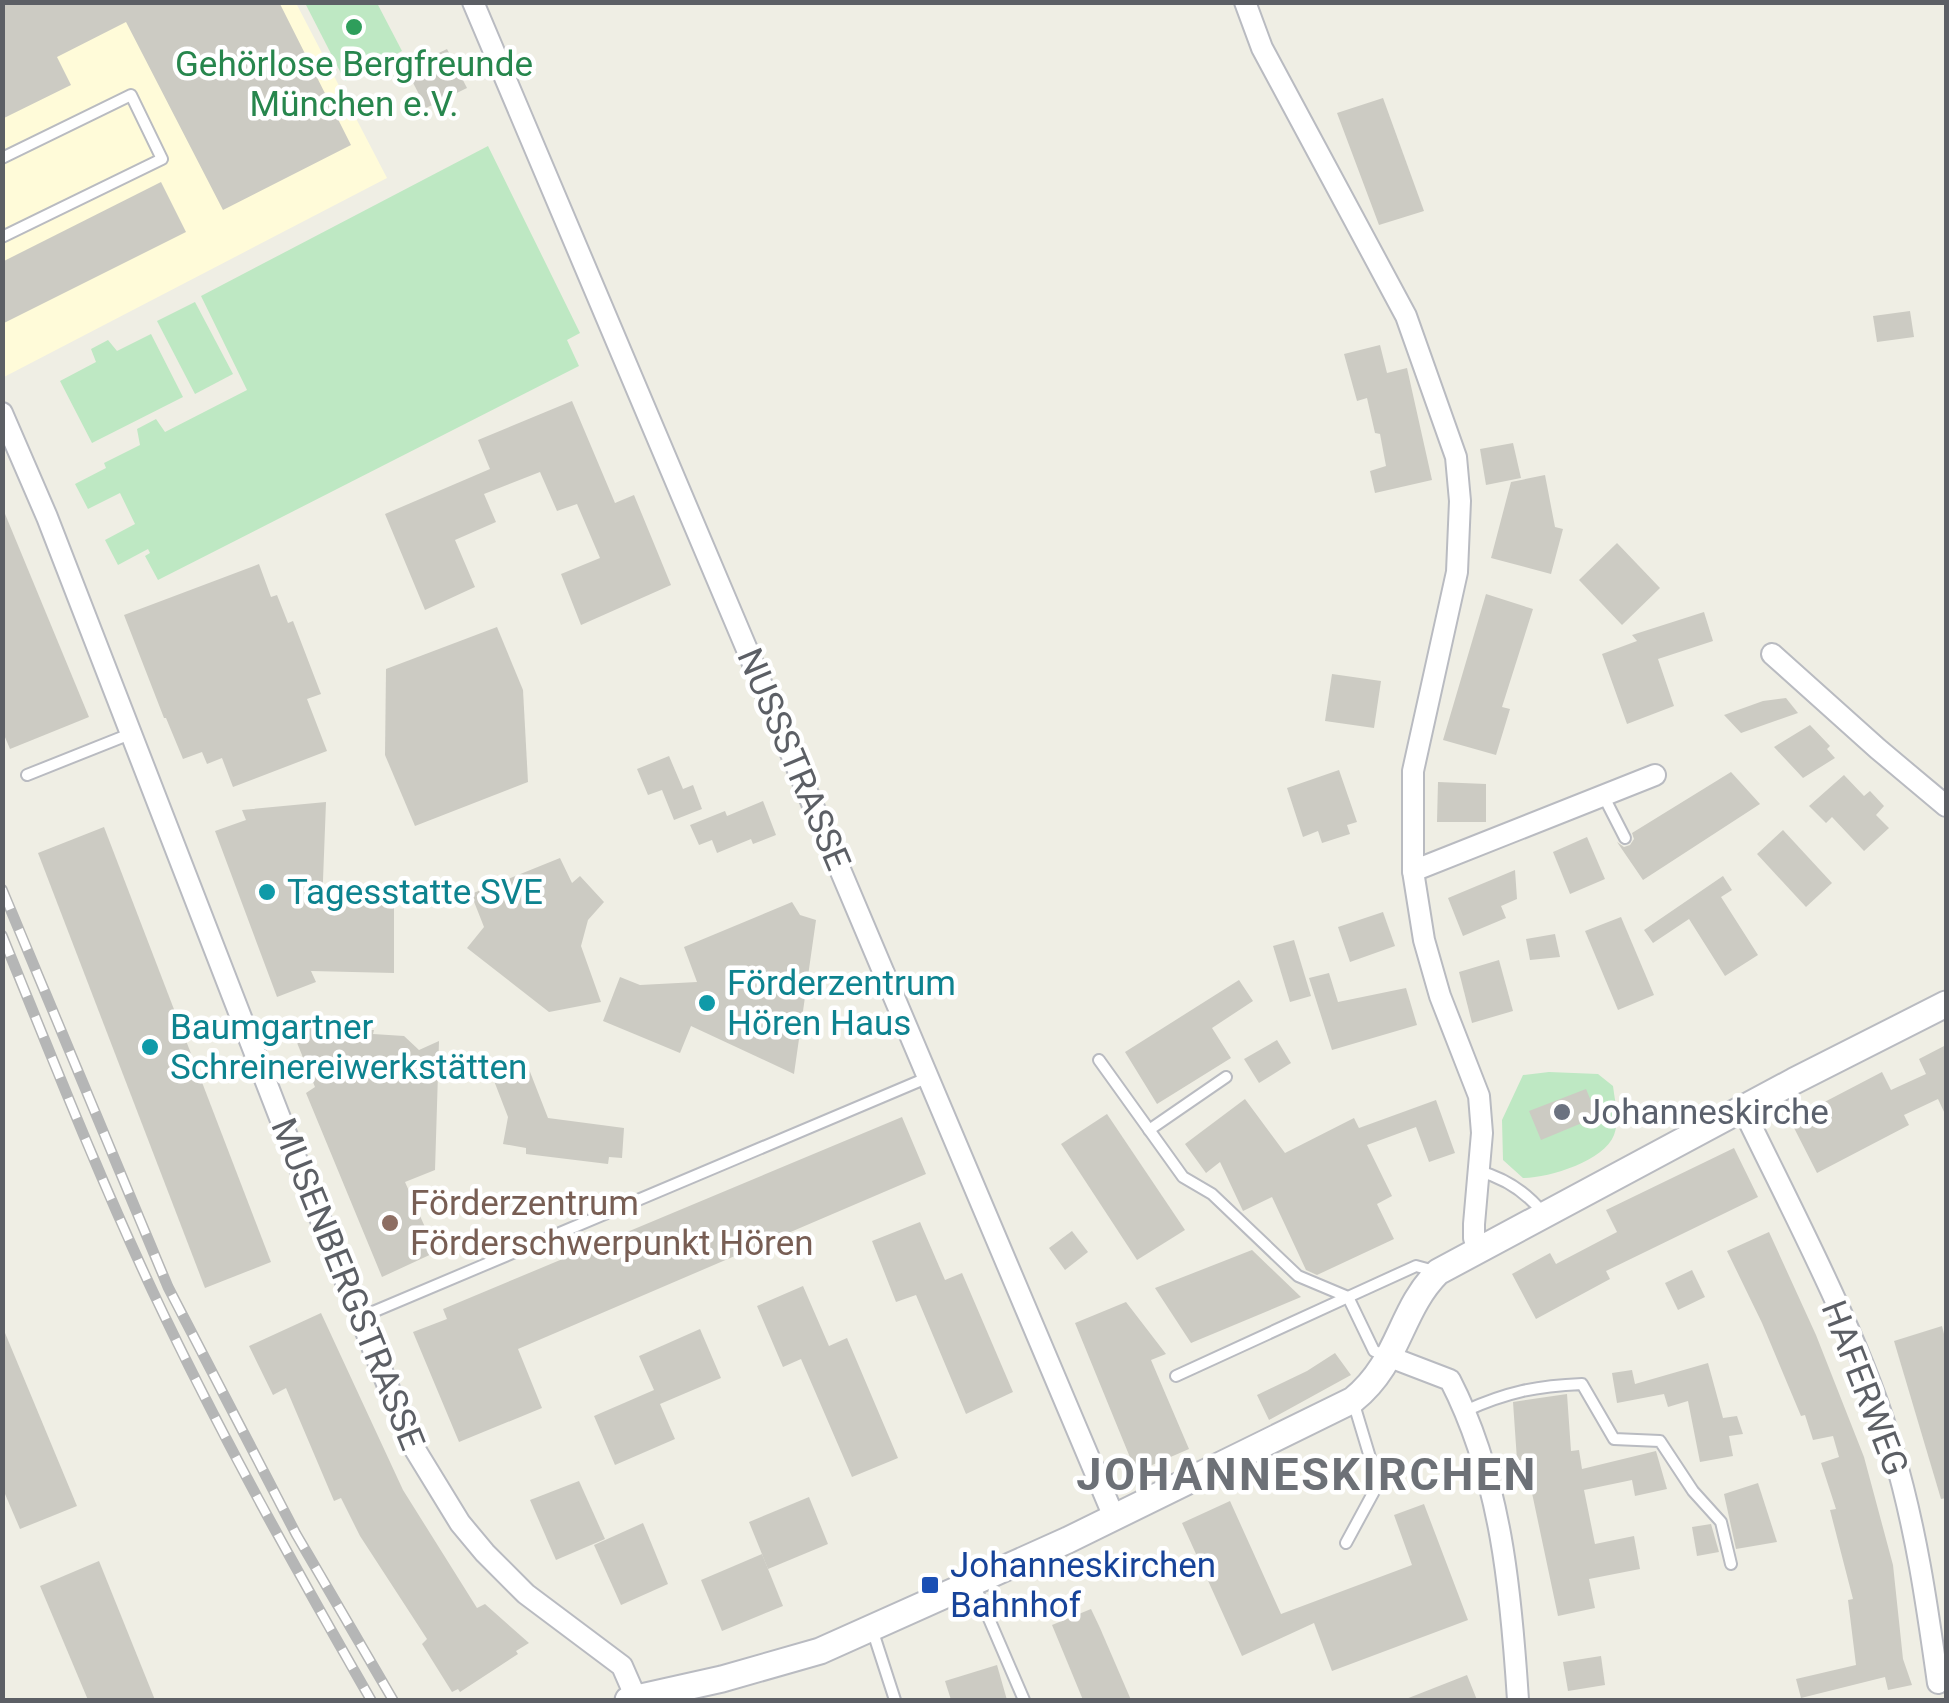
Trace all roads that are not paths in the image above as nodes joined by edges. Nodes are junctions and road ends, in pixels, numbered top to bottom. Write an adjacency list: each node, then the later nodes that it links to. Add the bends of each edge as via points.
1 (473, 2): 17 (street, NUSSSTRASSE)
2 (1245, 2): 13 (street, via 1262,48 1406,316 1456,457 1457,572 1413,770)
3 (2, 158): 4 (lane, via 131,95 162,159)
4 (2, 237)
5 (2, 413): 7 (street, MUSENBERGSTRASSE)
6 (1772, 654): 11 (street)
7 (130, 734): 9 (lane); 25 (street, MUSENBERGSTRASSE)
8 (1655, 774): 10 (street)
9 (27, 775)
10 (1604, 797): 12 (lane); 13 (street)
11 (1946, 806)
12 (1624, 838)
13 (1413, 870): 20 (street, via 1440,996 1479,1096)
14 (1946, 1004): 18 (street)
15 (1099, 1060): 19 (lane)
16 (1226, 1076): 19 (lane)
17 (929, 1077): 25 (lane); 30 (street, NUSSSTRASSE)
18 (1743, 1108): 21 (street); 35 (street, HAFERWEG, via 1866,1370 1893,1449 1921,1561)
19 (1148, 1130): 24 (lane, via 1183,1177 1212,1194 1298,1276)
20 (1478, 1170): 21 (lane, via 1532,1199); 22 (street)
21 (1545, 1216): 22 (street)
22 (1478, 1250): 23 (street)
23 (1438, 1272): 24 (lane, via 1416,1266); 26 (street, via 1424,1286)
24 (1348, 1297): 26 (lane, via 1374,1351); 27 (lane)
25 (360, 1317): 37 (street, MUSENBERGSTRASSE, via 411,1443 460,1523 526,1594 622,1666)
26 (1390, 1356): 28 (street, via 1375,1382); 29 (street, via 1450,1380)
27 (1176, 1376)
28 (1353, 1400): 30 (street); 31 (lane, via 1378,1484)
29 (1465, 1411): 32 (lane, via 1506,1393 1582,1384 1614,1439 1660,1441 1721,1522); 40 (street, via 1488,1473 1512,1596)
30 (1114, 1517): 33 (street)
31 (1346, 1543)
32 (1731, 1564)
33 (974, 1583): 34 (street); 39 (lane)
34 (872, 1628): 36 (street); 38 (lane)
35 (1938, 1683)
36 (695, 1693): 37 (street)
37 (632, 1700)
38 (895, 1700)
39 (1024, 1700)
40 (1518, 1700)

